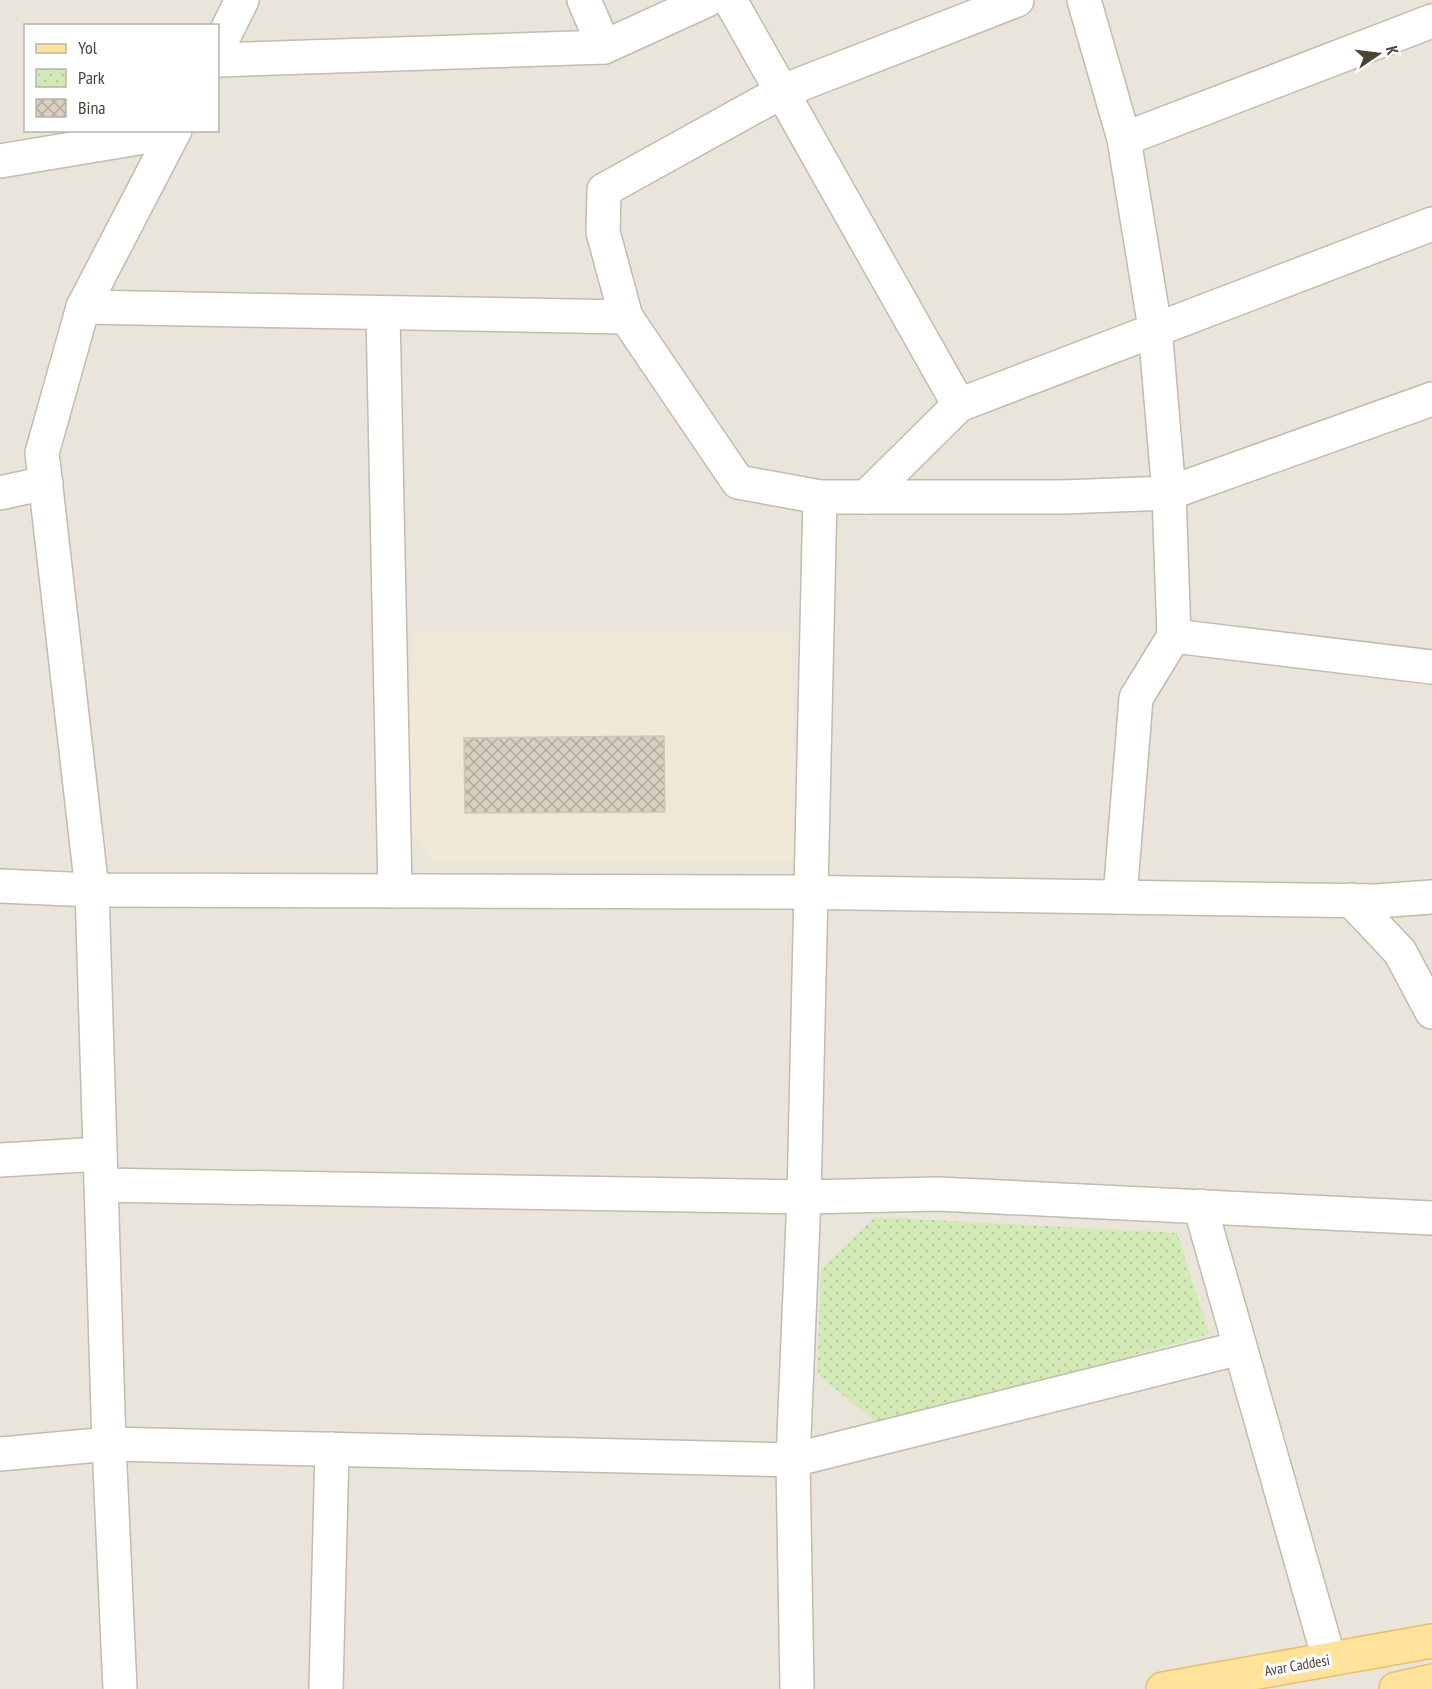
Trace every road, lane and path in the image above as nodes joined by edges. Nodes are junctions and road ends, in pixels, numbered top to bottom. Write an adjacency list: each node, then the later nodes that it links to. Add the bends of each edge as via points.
1 (242, 0): 8 (street)
2 (584, 0): 9 (street)
3 (706, 0): 9 (street)
4 (730, 0): 11 (street)
5 (1017, 0): 11 (street)
6 (1084, 0): 14 (street)
7 (1432, 21): 14 (street)
8 (219, 46)
9 (604, 47): 10 (street)
10 (219, 60)
11 (783, 91): 19 (street, via 604,190 603,232); 22 (street)
12 (168, 132): 15 (street)
13 (173, 132): 17 (street)
14 (1124, 140): 20 (street)
15 (0, 161)
16 (1432, 224): 20 (street)
17 (83, 307): 18 (street); 23 (street, via 42,453)
18 (383, 313): 19 (street); 32 (street)
19 (626, 317): 26 (street, via 738,482)
20 (1155, 328): 22 (street); 25 (street)
21 (1432, 399): 25 (street)
22 (959, 405): 27 (street)
23 (46, 483): 24 (street); 31 (street)
24 (0, 493)
25 (1169, 493): 27 (street); 28 (street)
26 (820, 497): 27 (street); 33 (street)
27 (866, 497)
28 (1174, 636): 29 (street); 34 (street, via 1136,698)
29 (1432, 667)
30 (0, 886): 31 (street)
31 (92, 890): 32 (street); 39 (street)
32 (395, 891): 33 (street)
33 (809, 892): 34 (street); 40 (street)
34 (1120, 897): 36 (street)
35 (1432, 897): 36 (street)
36 (1351, 900): 37 (street, via 1400,952)
37 (1432, 1012)
38 (0, 1160): 39 (street)
39 (101, 1170): 40 (street); 44 (street)
40 (804, 1197): 41 (street, via 938,1194); 47 (street)
41 (1200, 1206): 42 (street); 43 (street)
42 (1432, 1218)
43 (1240, 1348): 47 (street); 49 (street)
44 (109, 1444): 45 (street); 46 (street); 52 (street)
45 (332, 1449): 47 (street); 53 (street)
46 (0, 1454)
47 (793, 1460): 54 (street)
48 (1432, 1641): 49 (main road, Avar Caddesi)
49 (1329, 1659): 51 (main road, Avar Caddesi)
50 (1430, 1684): 56 (main road)
51 (1202, 1686): 55 (main road, Avar Caddesi)
52 (120, 1689)
53 (326, 1689)
54 (797, 1689)
55 (1163, 1689)
56 (1396, 1689)

